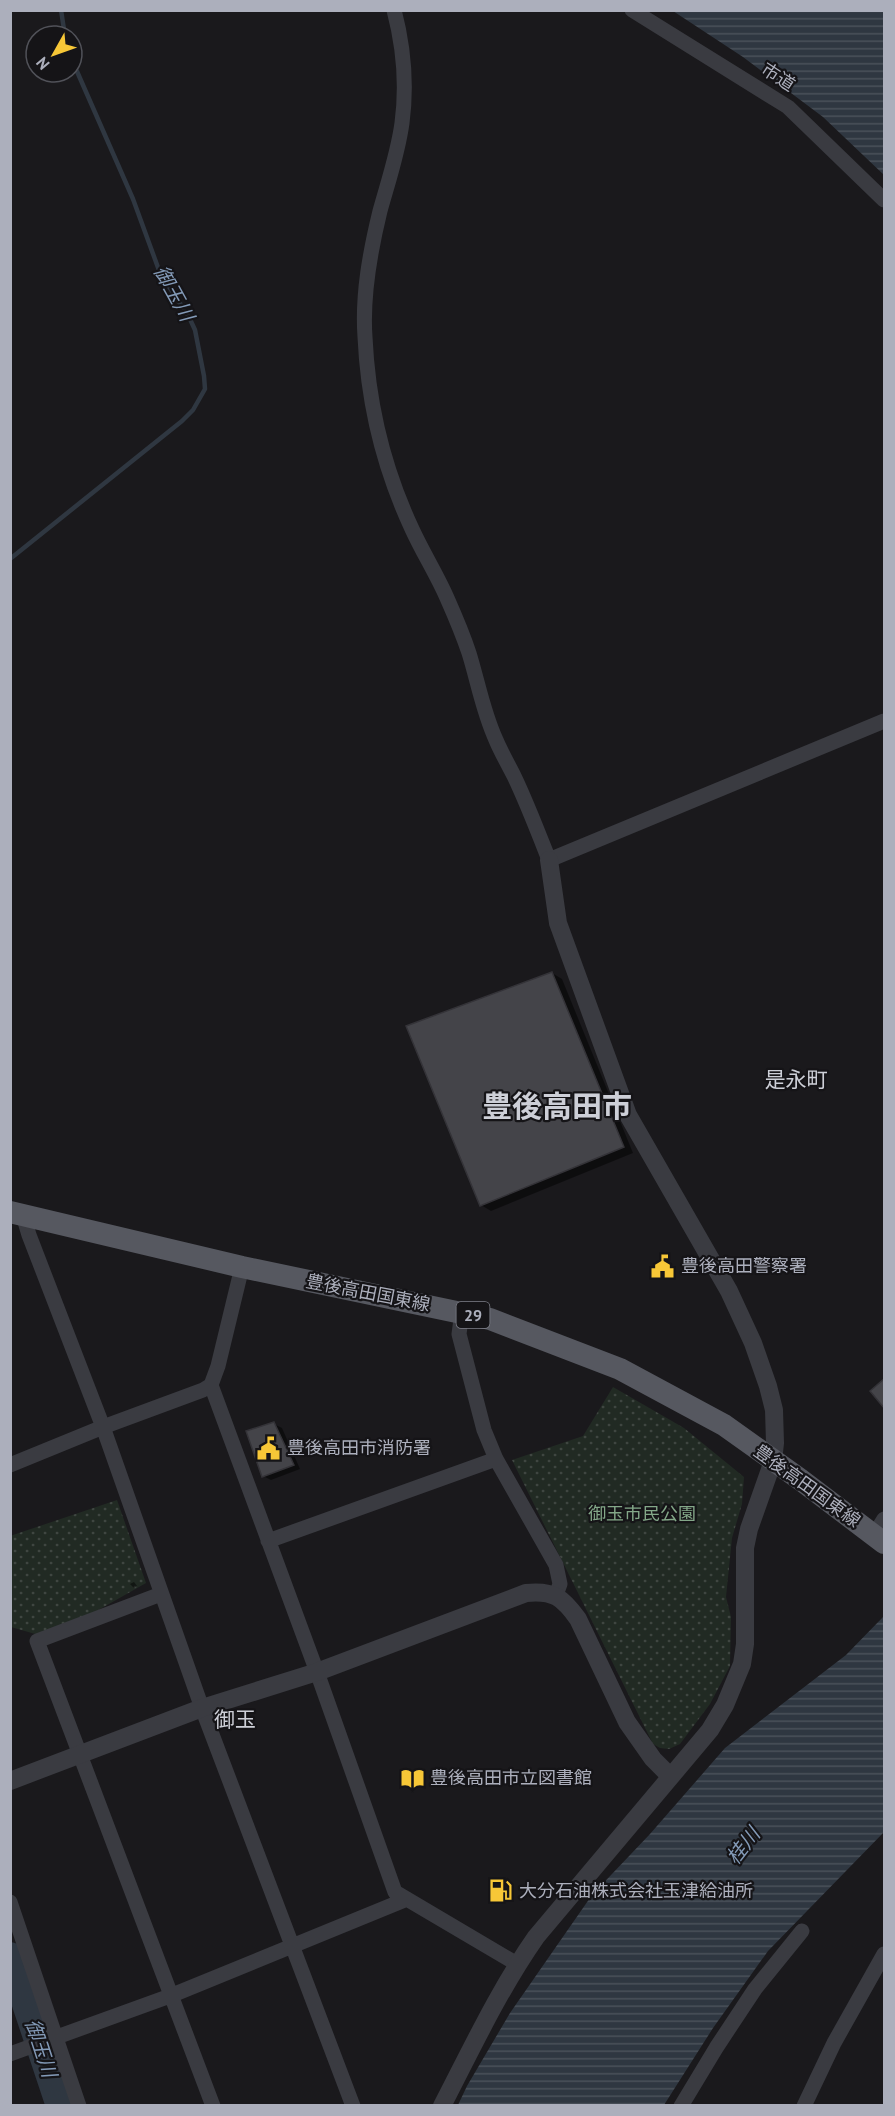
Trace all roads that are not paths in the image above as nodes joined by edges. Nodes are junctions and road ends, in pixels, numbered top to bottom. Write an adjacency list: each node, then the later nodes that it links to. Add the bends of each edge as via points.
1 (394, 10): 5 (street, via 400,31 405,94 400,134 370,254 364,334 367,375 397,493 447,597 495,739)
2 (632, 10): 3 (street, 市道, via 788,107)
3 (885, 200)
4 (885, 721): 5 (street)
5 (549, 860): 12 (street, via 558,923 628,1115 729,1291 753,1343 774,1410)
6 (17, 1214): 7 (main road, 豊後高田国東線 / 29); 10 (street)
7 (242, 1267): 8 (main road, 豊後高田国東線 / 29); 9 (street)
8 (462, 1312): 11 (street, via 459,1334 484,1430); 12 (main road, 豊後高田国東線 / 29, via 620,1369 724,1425)
9 (211, 1384): 10 (street); 15 (street)
10 (102, 1427): 13 (street); 16 (street)
11 (496, 1458): 15 (street); 17 (street, via 556,1565 560,1584)
12 (773, 1461): 14 (main road, 豊後高田国東線 / 29); 21 (street, via 745,1548 742,1664 725,1706 710,1730)
13 (10, 1465)
14 (881, 1533)
15 (268, 1541): 18 (street)
16 (160, 1594): 19 (street); 20 (street, via 37,1641)
17 (556, 1596): 18 (street, via 526,1593); 21 (street, via 578,1619 639,1742)
18 (317, 1671): 19 (street); 23 (street, via 395,1892)
19 (202, 1708): 20 (street); 26 (street)
20 (79, 1755): 22 (street); 29 (street)
21 (670, 1776): 28 (street)
22 (10, 1781)
23 (407, 1899): 26 (street); 28 (street)
24 (10, 1902): 30 (street)
25 (802, 1930): 36 (street, via 755,1989)
26 (292, 1945): 29 (street); 34 (street)
27 (885, 1954): 37 (street, via 834,2043)
28 (517, 1964): 35 (street)
29 (170, 1995): 30 (street); 33 (street)
30 (56, 2037): 31 (street); 32 (street)
31 (10, 2054)
32 (79, 2106)
33 (213, 2106)
34 (353, 2106)
35 (442, 2106)
36 (681, 2106)
37 (804, 2106)

